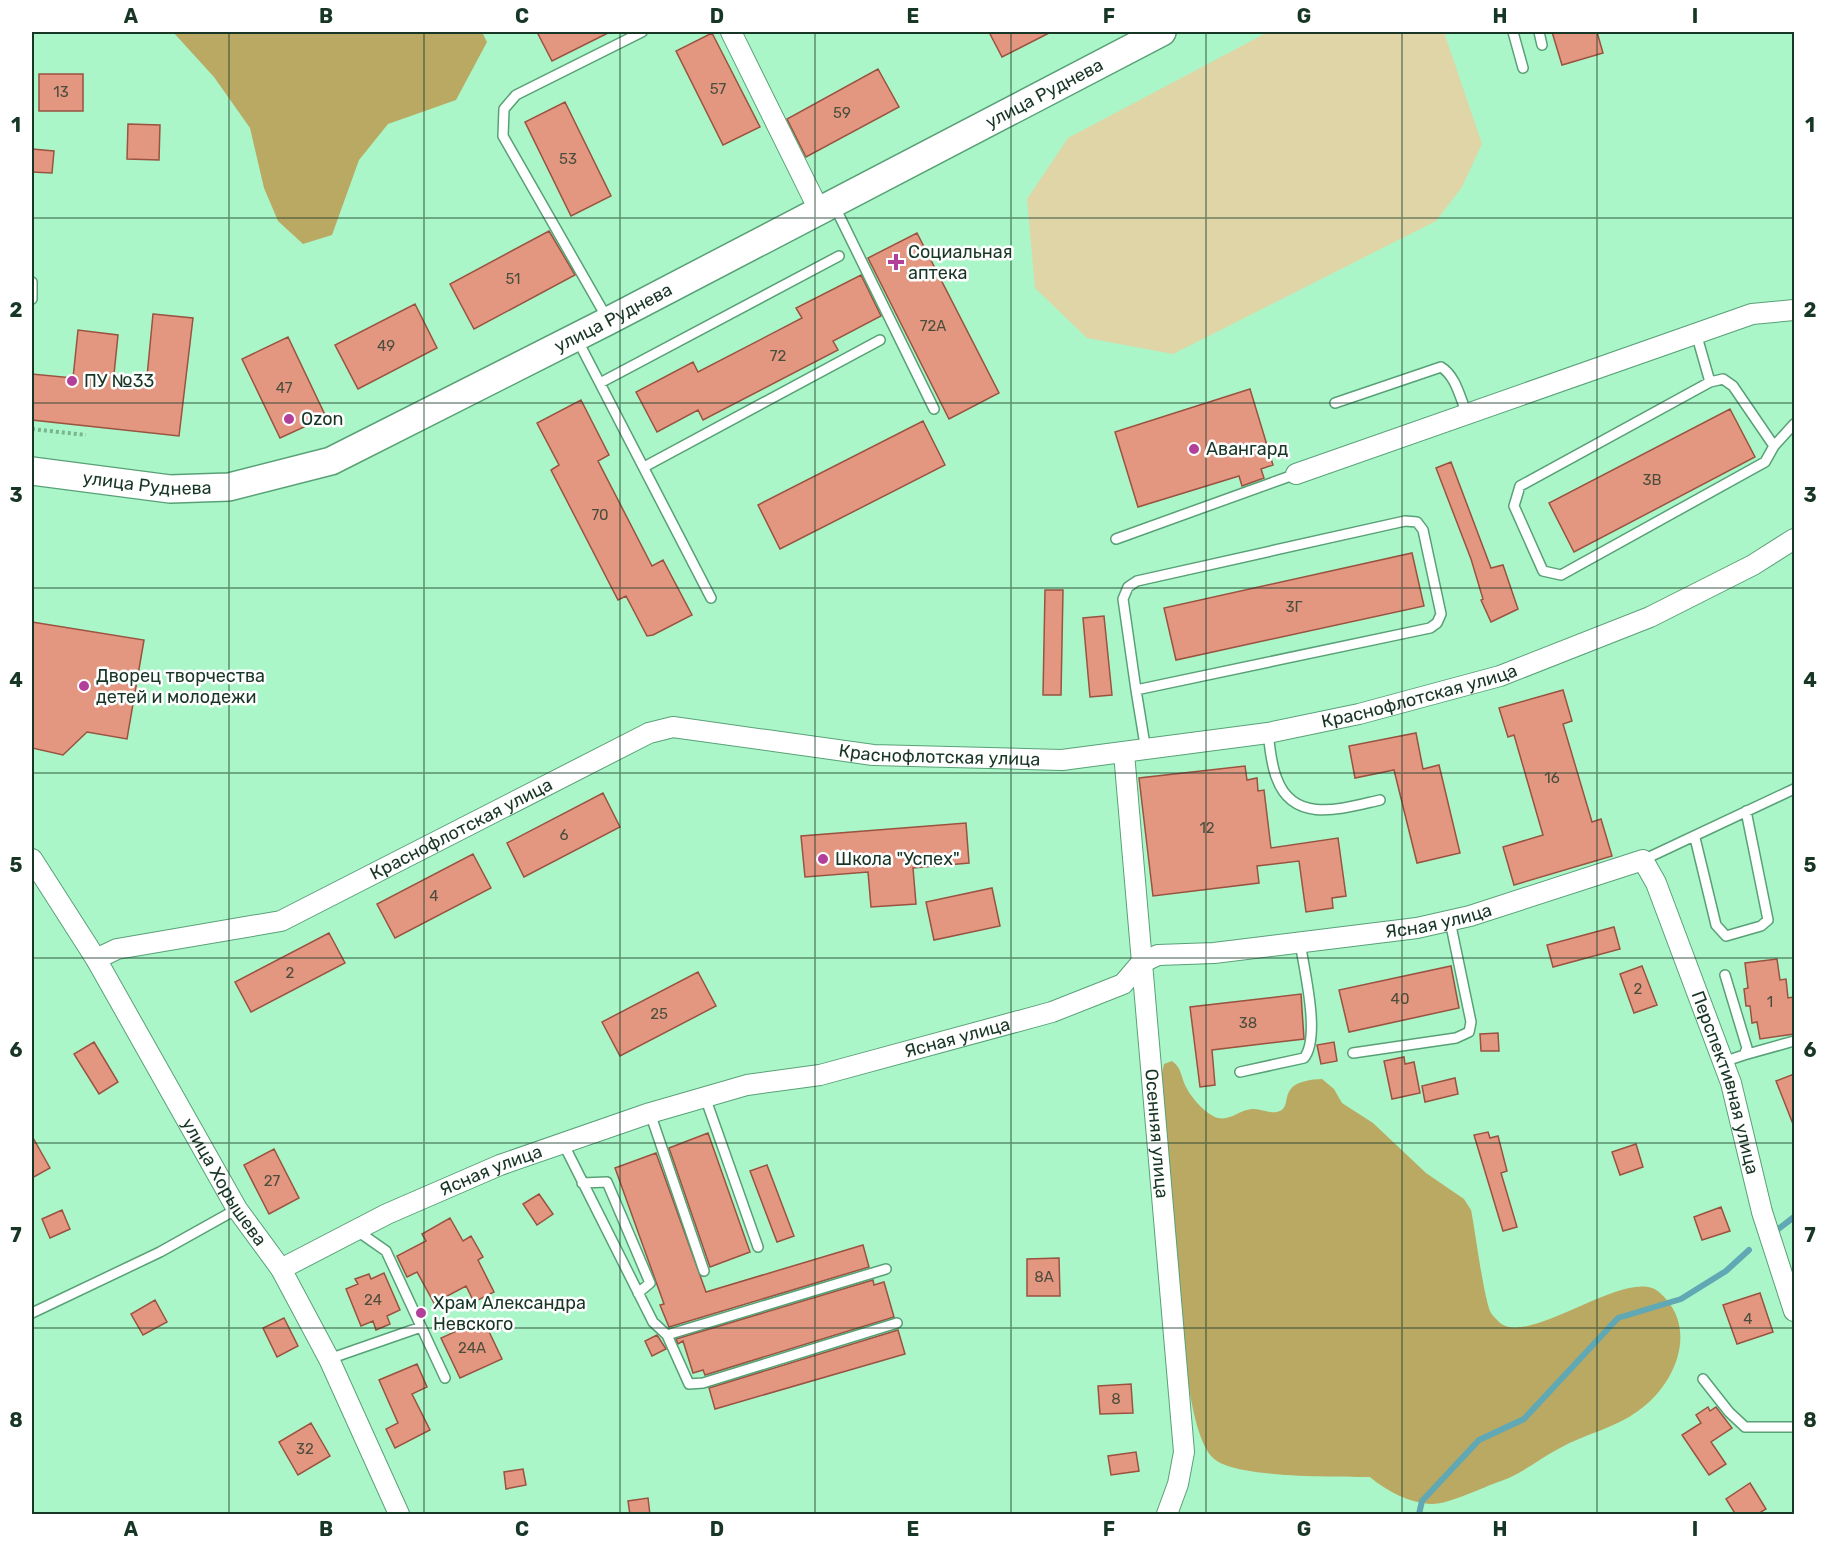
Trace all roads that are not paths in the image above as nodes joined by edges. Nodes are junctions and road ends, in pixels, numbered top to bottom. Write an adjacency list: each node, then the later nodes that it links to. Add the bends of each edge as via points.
1 (642, 32): 14 (lane, via 516,95 504,109 503,136)
2 (731, 32): 9 (street)
3 (1162, 32): 6 (main road, улица Руднева)
4 (1513, 32): 8 (lane)
5 (1539, 32): 7 (lane)
6 (1131, 38): 9 (main road, улица Руднева)
7 (1542, 45)
8 (1523, 68)
9 (826, 207): 14 (main road, улица Руднева); 21 (lane)
10 (839, 255): 19 (lane)
11 (32, 282): 12 (lane)
12 (32, 299)
13 (1794, 310): 15 (street, via 1752,314)
14 (608, 321): 16 (main road, улица Руднева)
15 (1696, 333): 18 (lane); 22 (street)
16 (576, 337): 19 (lane); 26 (main road, улица Руднева, via 331,461 229,487 170,489)
17 (880, 340): 25 (lane)
18 (1710, 382): 24 (lane, via 1723,379 1733,386); 24 (lane, via 1520,486 1514,506 1543,571 1561,574 1571,569 1765,462)
19 (600, 383): 25 (lane)
20 (1335, 403): 22 (lane, via 1441,368 1453,379)
21 (934, 409)
22 (1467, 414): 27 (street)
23 (1794, 424): 24 (lane)
24 (1774, 446)
25 (644, 467): 30 (lane)
26 (32, 471)
27 (1296, 474): 28 (lane)
28 (1116, 539)
29 (1794, 539): 32 (street, Краснофлотская улица, via 1753,565 1650,617 1500,676 1359,714)
30 (711, 598)
31 (1136, 690): 31 (lane, via 1430,628 1441,614 1423,530 1417,522 1405,521 1137,580 1128,587 1123,599); 33 (lane)
32 (1268, 733): 33 (street, Краснофлотская улица); 36 (lane, via 1277,780 1287,796 1306,808 1319,812)
33 (1146, 751): 34 (street, Краснофлотская улица)
34 (1124, 753): 43 (street, Краснофлотская улица, via 1062,760 873,755 673,727 649,733 281,921 117,949); 44 (street, Осенняя улица)
35 (1794, 789): 37 (lane)
36 (1380, 800)
37 (1746, 811): 38 (lane); 38 (lane, via 1768,920 1761,926 1725,936 1716,925)
38 (1695, 837): 40 (lane)
39 (32, 859): 43 (street, улица Хорышева)
40 (1643, 860): 41 (street, Ясная улица); 49 (street, Перспективная улица, via 1656,883)
41 (1450, 921): 42 (street, Ясная улица); 47 (lane, via 1471,1022 1469,1032 1456,1038)
42 (1300, 942): 44 (street, Ясная улица, via 1177,953); 50 (lane, via 1311,1024 1310,1050 1304,1058)
43 (96, 959): 55 (street, улица Хорышева)
44 (1141, 963): 51 (street, Ясная улица, via 1123,984 1052,1012 820,1075 747,1085); 72 (street, Осенняя улица, via 1184,1452)
45 (1725, 975): 48 (lane, via 1746,1042)
46 (1794, 1041): 48 (lane)
47 (1353, 1053)
48 (1744, 1056): 49 (lane)
49 (1723, 1062): 62 (street, Перспективная улица, via 1748,1146 1762,1212)
50 (1240, 1072)
51 (705, 1097): 52 (street, Ясная улица); 57 (lane)
52 (650, 1113): 53 (street, Ясная улица); 60 (lane)
53 (564, 1145): 54 (lane); 56 (street, Ясная улица, via 500,1165)
54 (582, 1183): 61 (lane); 61 (lane, via 607,1182 650,1282)
55 (237, 1209): 58 (street, улица Хорышева); 63 (lane, via 160,1252)
56 (356, 1230): 58 (street, Ясная улица); 65 (lane, via 386,1251)
57 (758, 1247)
58 (281, 1269): 67 (street, улица Хорышева)
59 (886, 1269): 66 (lane)
60 (704, 1270)
61 (638, 1293): 66 (lane, via 653,1322)
62 (1794, 1311)
63 (32, 1313)
64 (897, 1323): 66 (lane, via 693,1385 689,1384)
65 (421, 1327): 67 (lane); 68 (lane)
66 (667, 1335)
67 (329, 1359): 71 (street, улица Хорышева)
68 (445, 1378)
69 (1703, 1379): 70 (lane, via 1745,1427)
70 (1794, 1428)
71 (399, 1515)
72 (1167, 1515)

